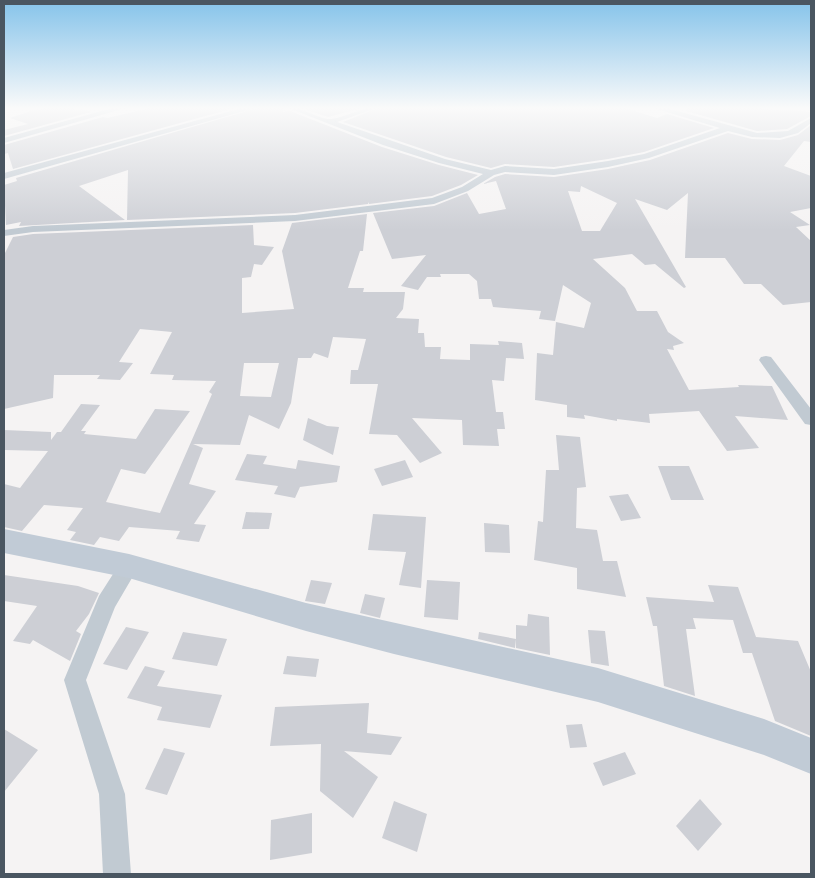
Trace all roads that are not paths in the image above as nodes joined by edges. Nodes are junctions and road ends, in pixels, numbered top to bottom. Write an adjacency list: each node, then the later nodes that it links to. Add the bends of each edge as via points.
1 (106, 148): 5 (street)
2 (401, 148): 4 (street)
3 (670, 148): 4 (street, via 608,164 554,172 513,168)
4 (491, 173): 6 (street, via 465,189 434,201 371,209 295,218)
5 (4, 176)
6 (4, 233)
7 (766, 360): 8 (street)
8 (811, 420)
9 (4, 541): 10 (street)
10 (129, 566): 11 (street, via 315,620 598,684 764,737); 12 (street, via 106,603 75,680 112,794)
11 (811, 756)
12 (117, 874)

